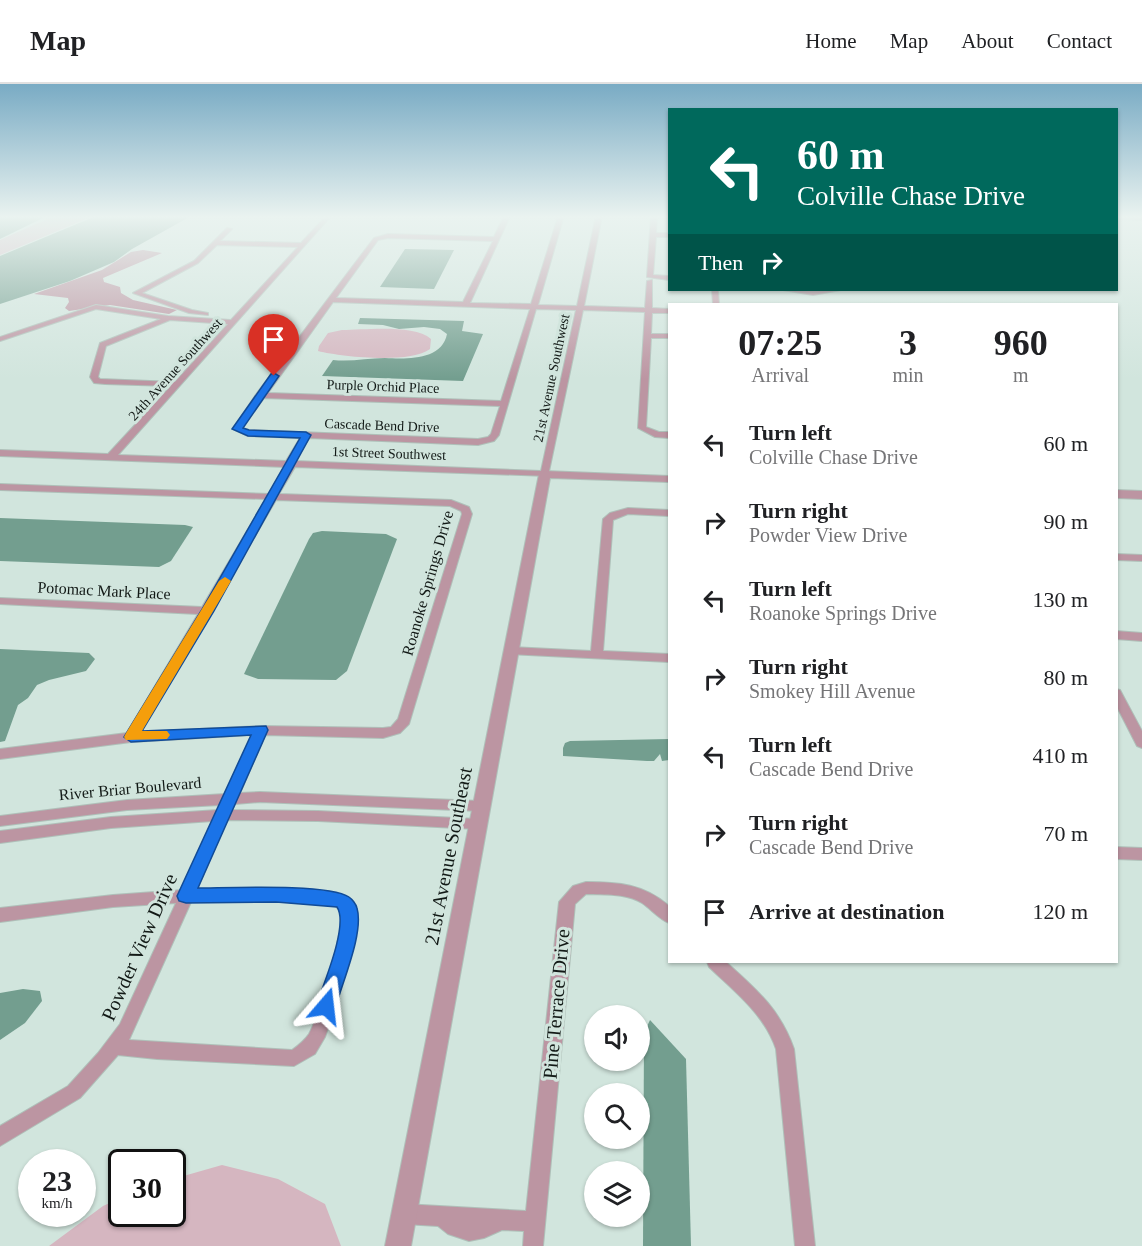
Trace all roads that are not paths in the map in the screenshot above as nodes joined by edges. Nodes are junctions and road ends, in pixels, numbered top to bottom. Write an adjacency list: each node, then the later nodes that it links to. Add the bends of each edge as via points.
1 (182, 270): 19 (street, via 136,293 190,312)
2 (281, 270): 19 (street, 24th Avenue Southwest)
3 (353, 270): 12 (street, Cascade Bend Drive)
4 (482, 270): 13 (street)
5 (545, 270): 14 (street, Cascade Bend Drive)
6 (587, 270): 15 (street, 21st Avenue Southwest)
7 (651, 270): 8 (street, via 650,277)
8 (668, 278)
9 (650, 281): 16 (street)
10 (795, 291): 11 (street)
11 (830, 291)
12 (330, 300): 13 (street); 24 (street, Cascade Bend Drive)
13 (466, 304): 14 (street)
14 (534, 306): 15 (street); 25 (street, Cascade Bend Drive)
15 (579, 308): 16 (street); 31 (street, 21st Avenue Southwest)
16 (649, 310): 17 (street); 20 (street)
17 (668, 310)
18 (168, 318): 19 (street); 22 (street, via 96,306); 23 (street, via 103,345 94,377 105,382)
19 (236, 319): 23 (street, 24th Avenue Southwest)
20 (647, 336): 21 (street); 27 (street, via 642,428)
21 (668, 336)
22 (0, 339)
23 (177, 384): 29 (street, 24th Avenue Southwest)
24 (260, 395): 25 (street, Purple Orchid Place); 26 (street, Cascade Bend Drive, via 237,429 248,433)
25 (505, 404): 26 (street, Cascade Bend Drive, via 495,435 486,441)
26 (306, 435): 30 (street, via 290,461)
27 (668, 435)
28 (0, 453): 29 (street, 1st Street Southwest)
29 (111, 457): 30 (street, 1st Street Southwest)
30 (292, 464): 31 (street, 1st Street Southwest); 36 (street)
31 (545, 474): 32 (street, 1st Street Southwest); 44 (street, 21st Avenue Southeast)
32 (668, 479)
33 (0, 487): 36 (street, Roanoke Springs Drive)
34 (1118, 494): 35 (street)
35 (1142, 495)
36 (273, 497): 41 (street); 48 (street, Roanoke Springs Drive, via 451,503 466,508 467,514 404,721 395,730 383,733)
37 (668, 513): 45 (street, via 620,512 608,519)
38 (1118, 557): 39 (street)
39 (1142, 558)
40 (0, 601): 41 (street, Potomac Mark Place)
41 (207, 611): 49 (street)
42 (1118, 636): 43 (street)
43 (1142, 637)
44 (511, 651): 45 (street); 54 (street, 21st Avenue Southeast)
45 (597, 655): 46 (street)
46 (668, 658)
47 (1118, 697): 50 (street)
48 (261, 730): 49 (street, Roanoke Springs Drive); 52 (street, Powder View Drive)
49 (131, 737): 51 (street, Roanoke Springs Drive)
50 (1140, 737)
51 (0, 754)
52 (229, 798): 53 (street, Powder View Drive); 54 (street, River Briar Boulevard, via 297,797); 55 (street, River Briar Boulevard, via 127,805)
53 (221, 815): 54 (street, River Briar Boulevard); 56 (street, River Briar Boulevard, via 56,828); 59 (street, Powder View Drive)
54 (478, 815): 65 (street, 21st Avenue Southeast)
55 (0, 821)
56 (0, 837)
57 (1118, 853): 58 (street)
58 (1142, 854)
59 (186, 896): 60 (street); 63 (street, Powder View Drive, via 126,1030); 63 (street, via 276,895 343,902 348,908 350,927 315,1038 308,1049 287,1059)
60 (0, 915)
61 (668, 915): 66 (street, Pine Terrace Drive, via 636,891 585,888 567,902)
62 (716, 963): 69 (street, via 774,1020 781,1033)
63 (114, 1046): 64 (street, Powder View Drive, via 74,1092)
64 (0, 1137)
65 (404, 1214): 66 (street, via 442,1216 450,1226 478,1231 499,1220); 67 (street, 21st Avenue Southeast)
66 (536, 1222): 68 (street, Pine Terrace Drive)
67 (398, 1246)
68 (533, 1246)
69 (805, 1246)

